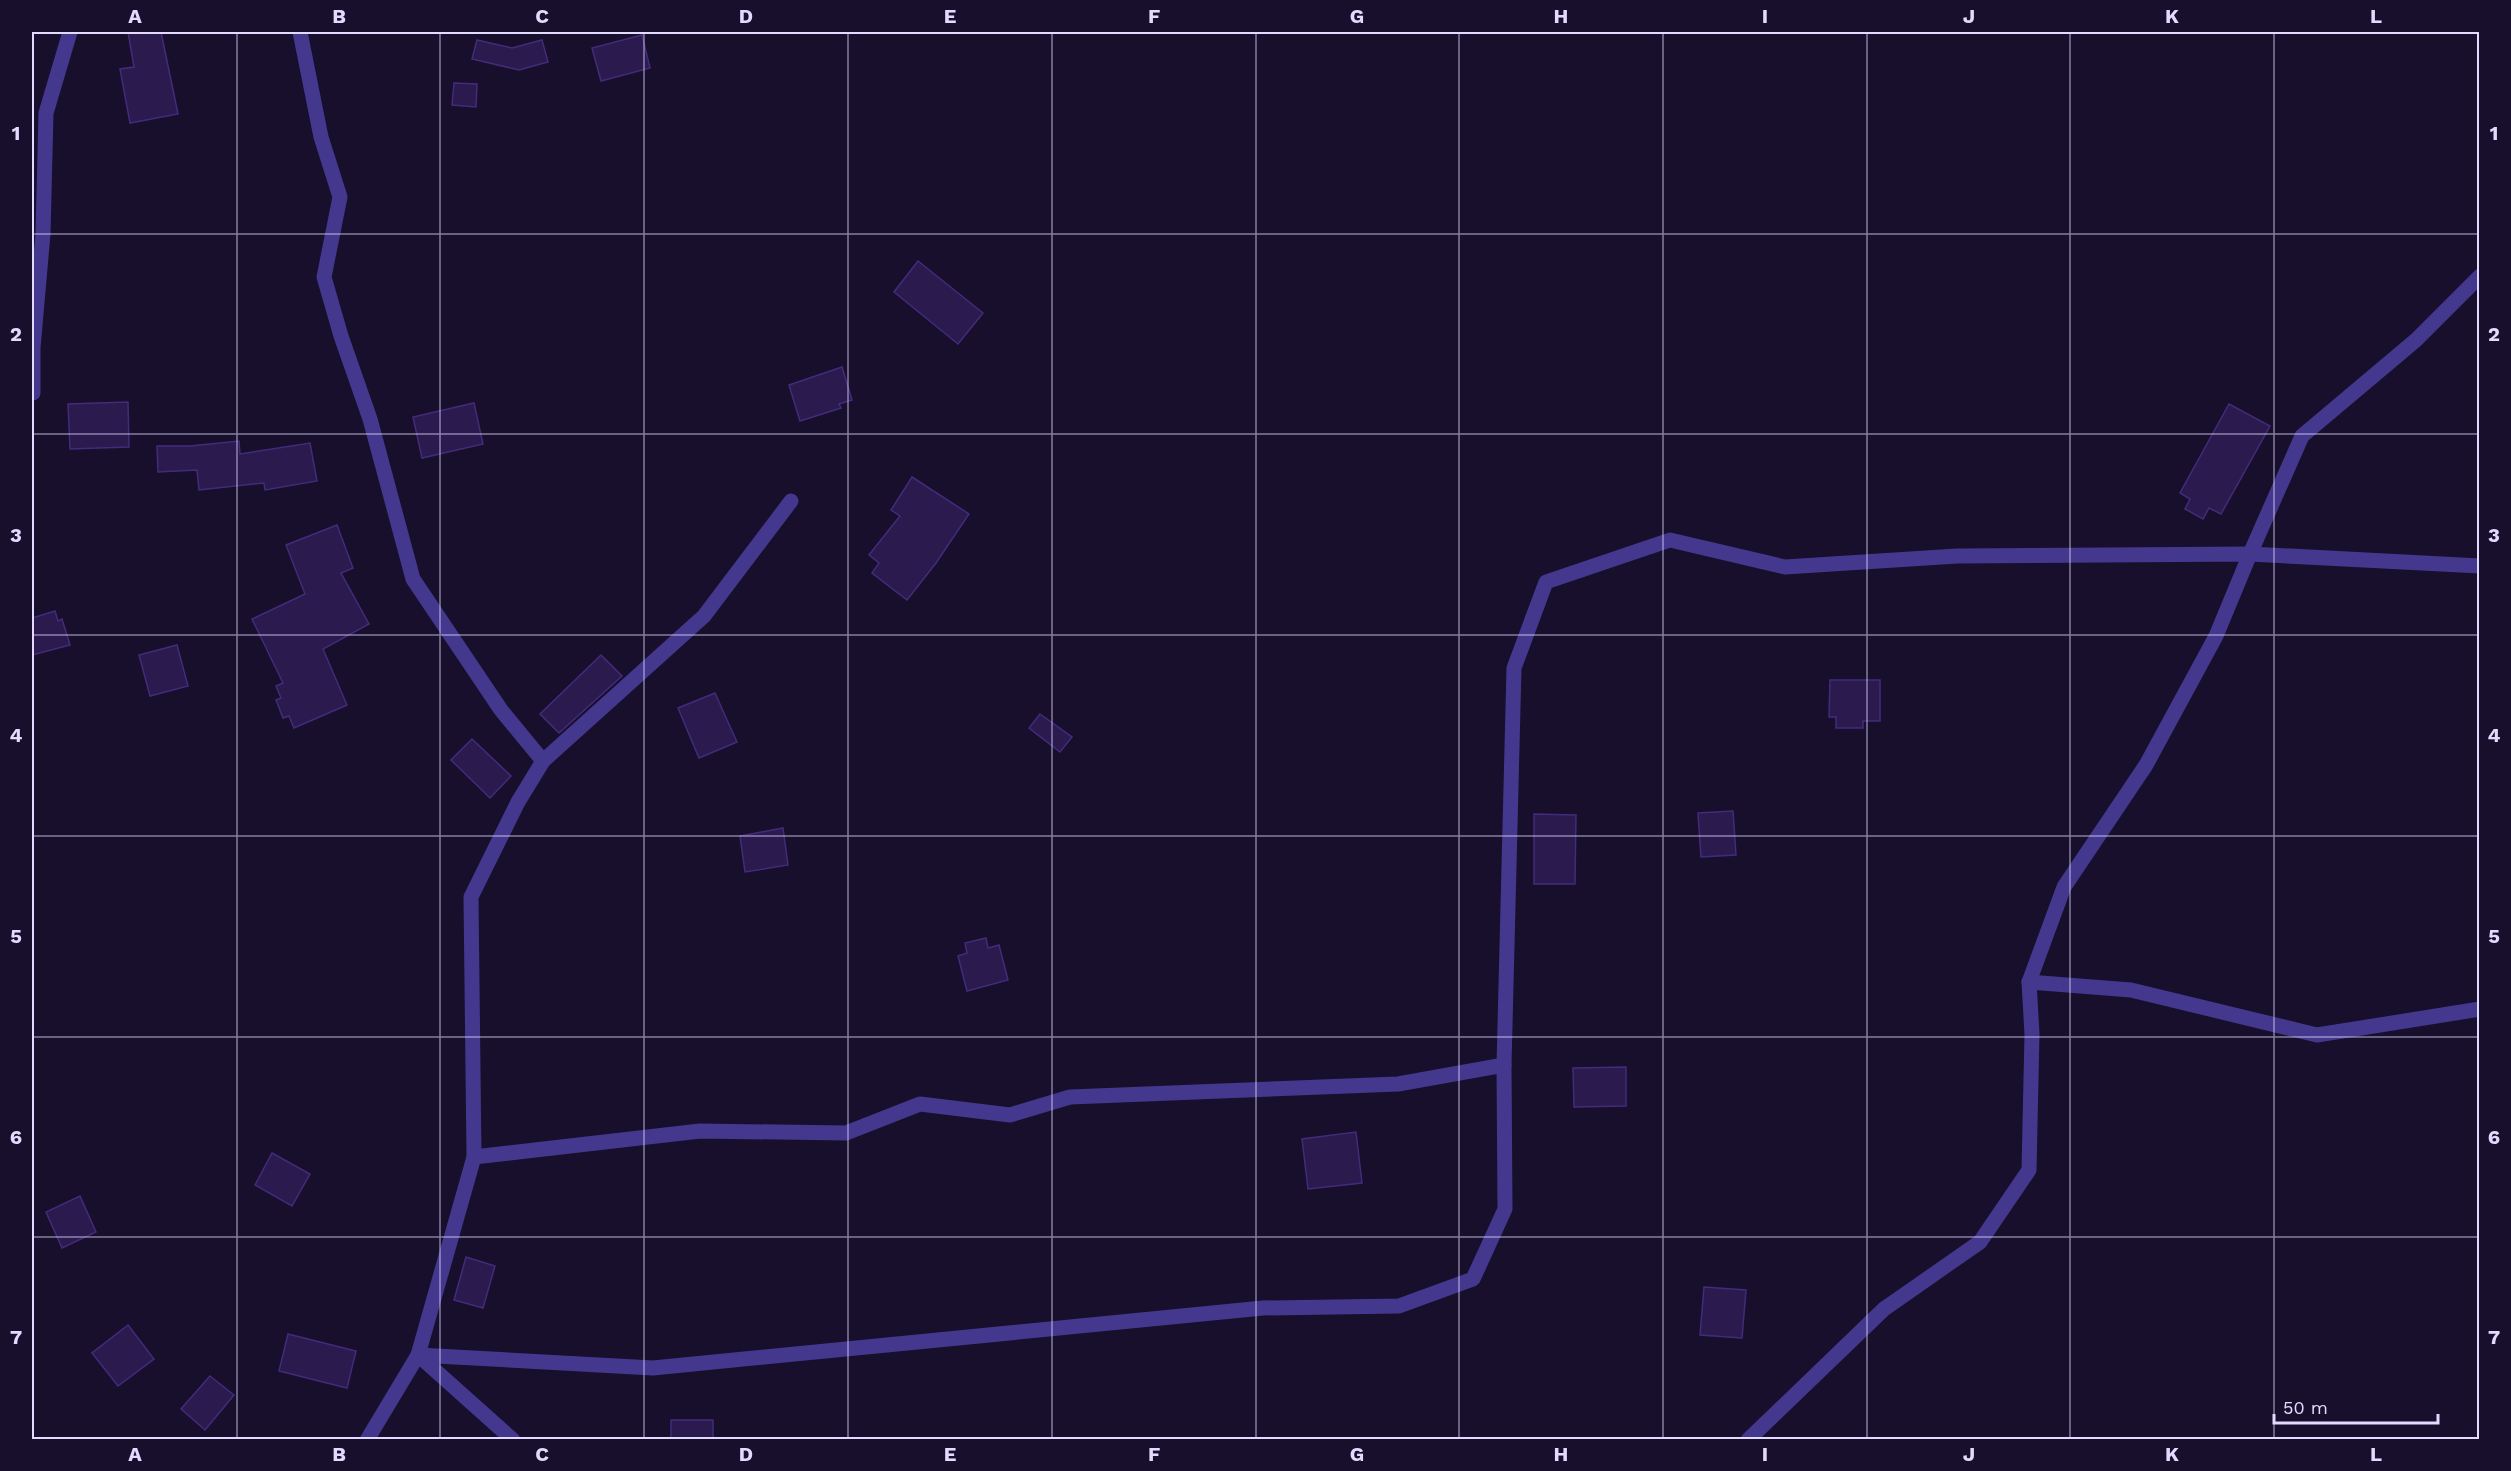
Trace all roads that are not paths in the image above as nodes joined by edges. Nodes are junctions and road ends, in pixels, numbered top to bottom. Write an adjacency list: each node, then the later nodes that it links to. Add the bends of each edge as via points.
1 (70, 32): 4 (street, via 46,113)
2 (300, 32): 8 (street, via 321,137 340,197 324,277 370,418 413,579 501,710)
3 (2480, 276): 6 (street, via 2416,340 2302,436)
4 (33, 393)
5 (791, 501): 8 (street, via 704,616)
6 (2250, 554): 7 (street); 9 (street, via 2217,636 2151,755 2064,887); 11 (street, via 1958,556 1785,567 1670,540 1546,582 1514,668)
7 (2480, 566)
8 (543, 761): 12 (street, via 471,897)
9 (2029, 982): 10 (street, via 2131,990 2317,1035); 16 (street, via 2029,1170 1980,1242 1884,1309)
10 (2480, 1009)
11 (1504, 1065): 12 (street, via 1398,1084 1070,1097 1010,1115 920,1104 846,1133 700,1131); 13 (street, via 1505,1209 1473,1279 1399,1306 1263,1308 653,1368)
12 (474, 1157): 13 (street)
13 (418, 1355): 14 (street); 15 (street)
14 (367, 1440)
15 (513, 1440)
16 (1748, 1440)

